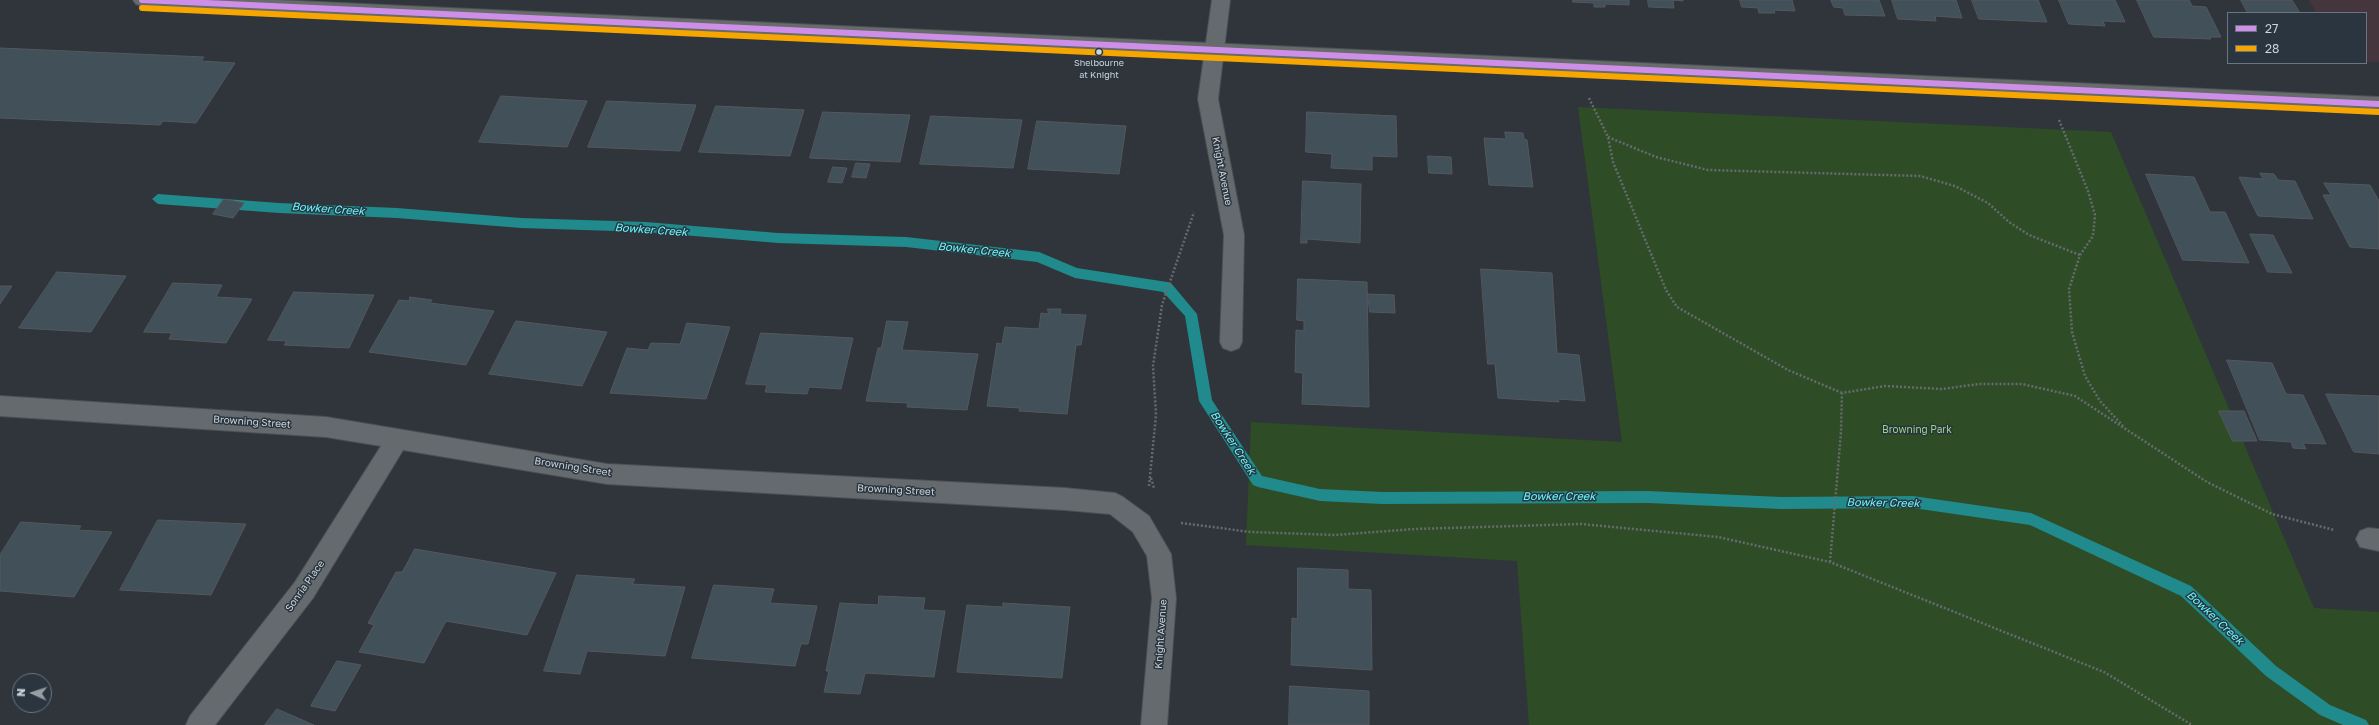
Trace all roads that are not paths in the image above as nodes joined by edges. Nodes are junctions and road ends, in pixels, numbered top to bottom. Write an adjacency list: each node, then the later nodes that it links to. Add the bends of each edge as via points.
1 (142, 0): 3 (main road)
2 (1221, 0): 4 (street, Knight Avenue)
3 (312, 4): 4 (main road)
4 (1216, 50): 5 (main road); 6 (street, Knight Avenue, via 1208,99 1234,235)
5 (2379, 104)
6 (1232, 342)
7 (0, 406): 8 (street, Browning Street, via 326,427)
8 (398, 438): 9 (street, Browning Street, via 607,474 1065,499 1115,504); 10 (street, Sonria Place, via 304,590)
9 (1141, 524): 11 (street, Knight Avenue, via 1159,554 1164,598)
10 (199, 725)
11 (1154, 725)

